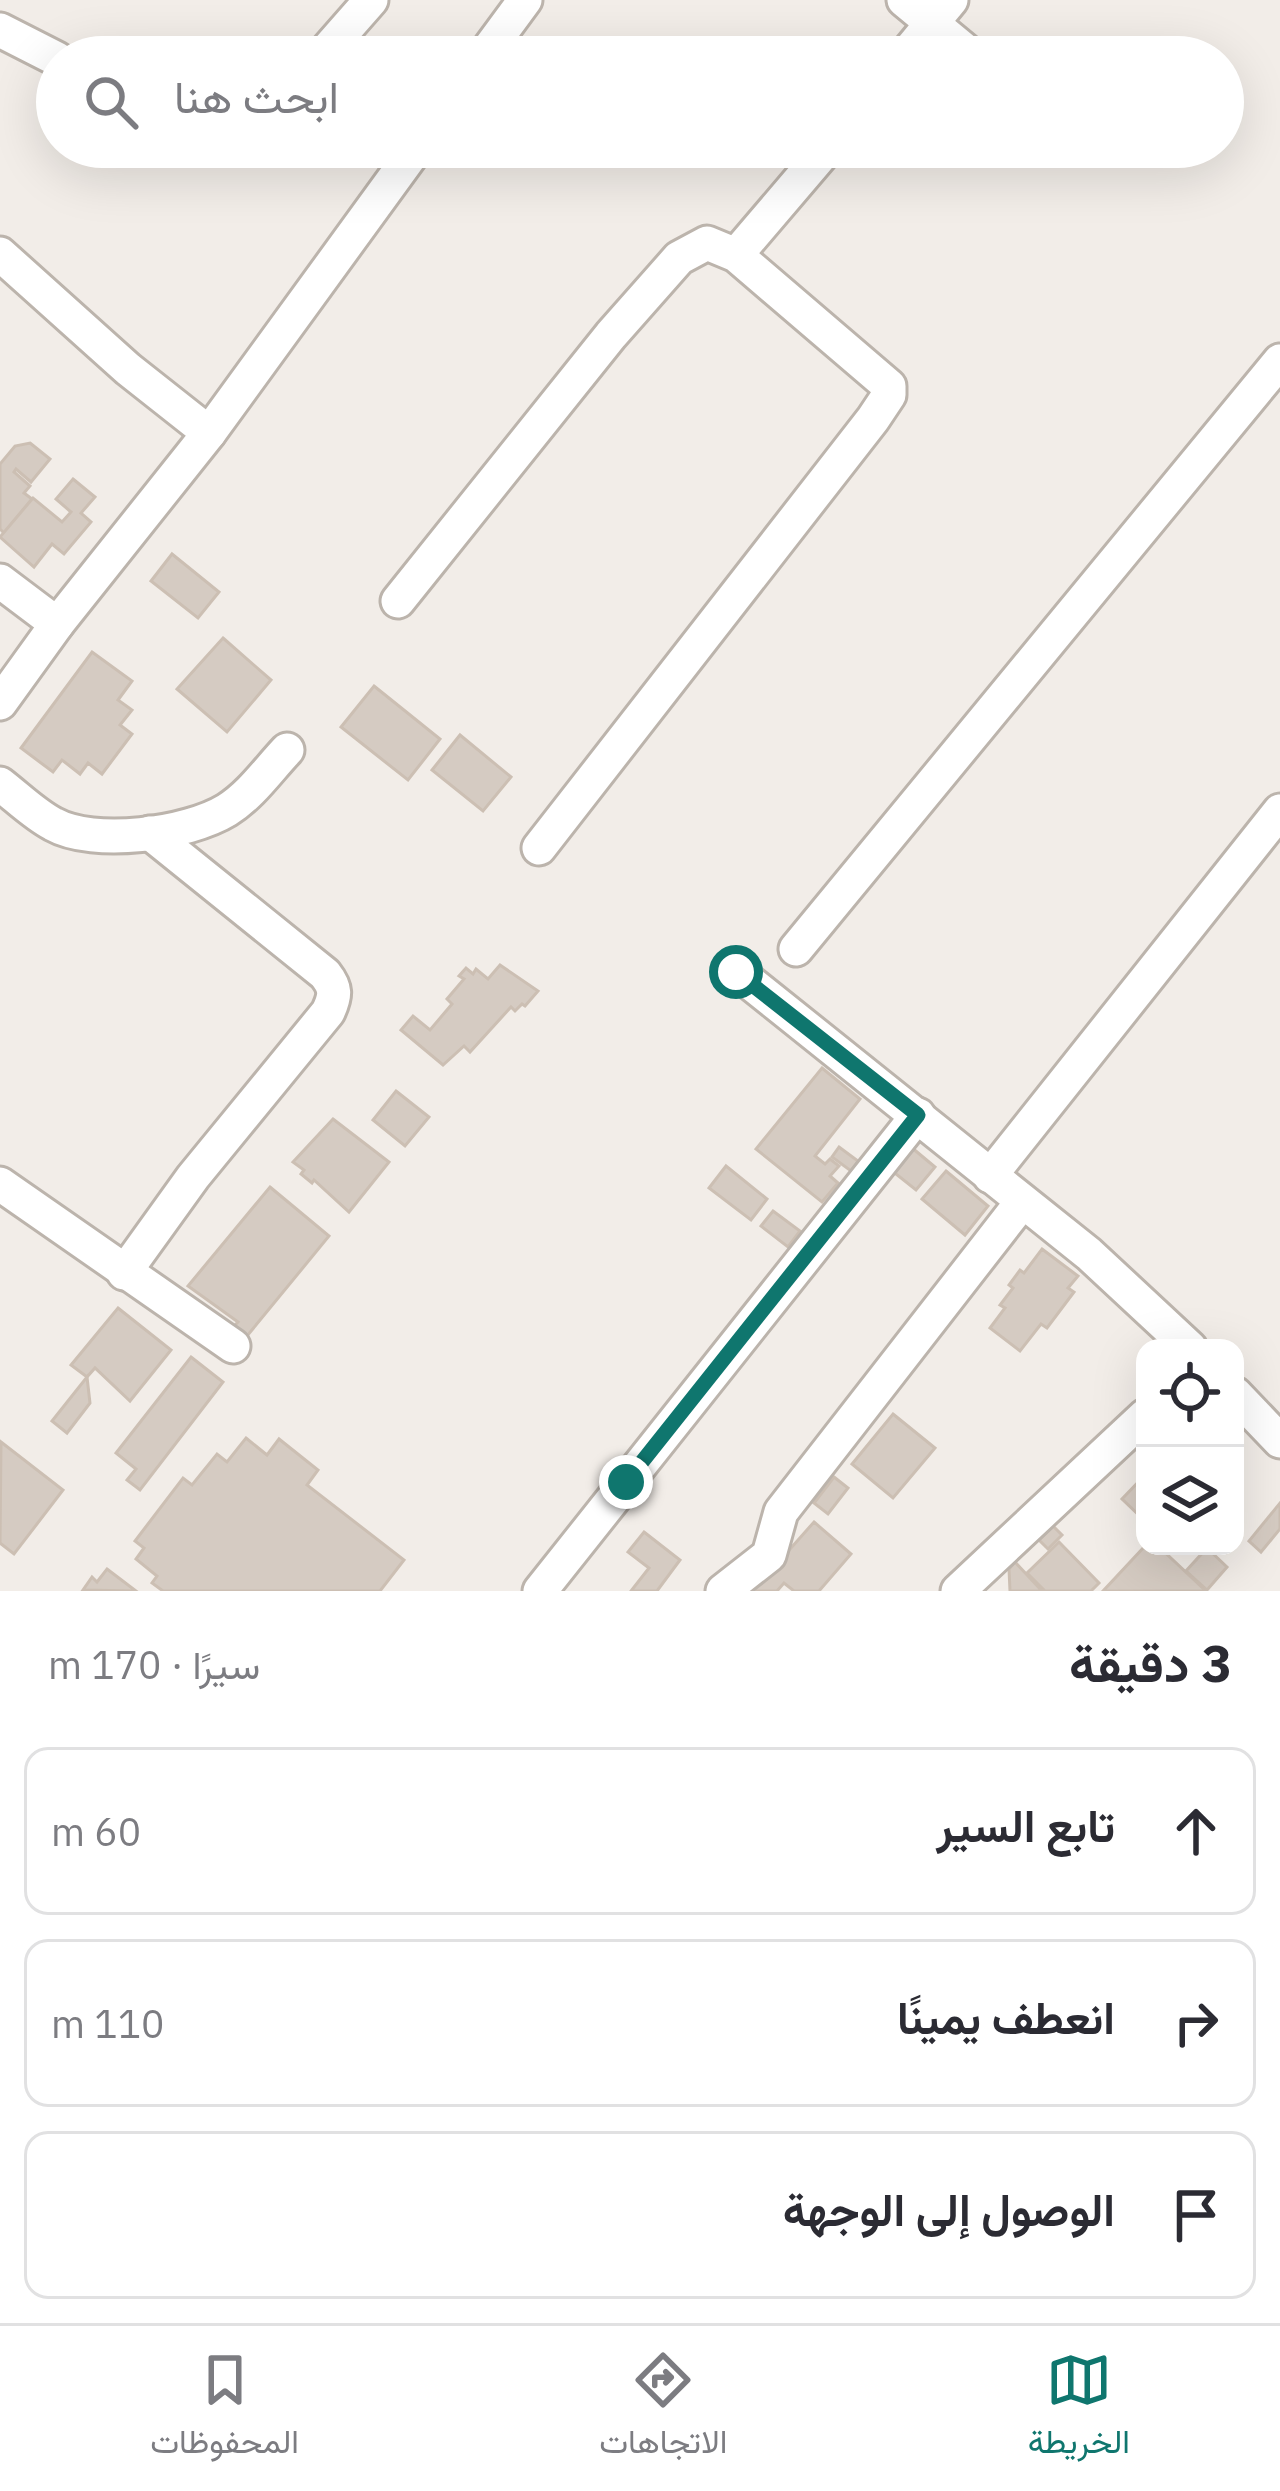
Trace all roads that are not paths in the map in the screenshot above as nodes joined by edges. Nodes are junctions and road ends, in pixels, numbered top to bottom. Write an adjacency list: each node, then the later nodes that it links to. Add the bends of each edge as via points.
1 (371, 0): 6 (street)
2 (525, 0): 7 (street)
3 (904, 0): 4 (street)
4 (942, 12): 8 (street)
5 (0, 30): 9 (street)
6 (339, 36)
7 (498, 36)
8 (922, 36)
9 (36, 48)
10 (402, 168): 15 (street)
11 (810, 168): 13 (street)
12 (0, 254): 15 (street)
13 (736, 255): 17 (street, via 707,243 679,258); 24 (street, via 884,377 889,395)
14 (1280, 361): 25 (street)
15 (209, 433): 18 (street)
16 (0, 581): 18 (street)
17 (398, 602)
18 (57, 624): 19 (street)
19 (0, 703)
20 (287, 749): 23 (street, via 224,812)
21 (0, 784): 23 (street, via 82,835)
22 (1280, 811): 28 (street)
23 (150, 832): 31 (street, via 325,974 335,997)
24 (539, 848)
25 (796, 949)
26 (736, 972): 27 (street)
27 (918, 1115): 28 (street); 38 (street)
28 (990, 1176): 30 (street)
29 (0, 1184): 31 (street)
30 (1022, 1202): 32 (street); 39 (street, via 781,1512 770,1555)
31 (124, 1273): 33 (street)
32 (1180, 1339)
33 (233, 1346)
34 (1244, 1403): 36 (street)
35 (1136, 1425): 37 (street)
36 (1280, 1441)
37 (974, 1586)
38 (540, 1591)
39 (723, 1591)

